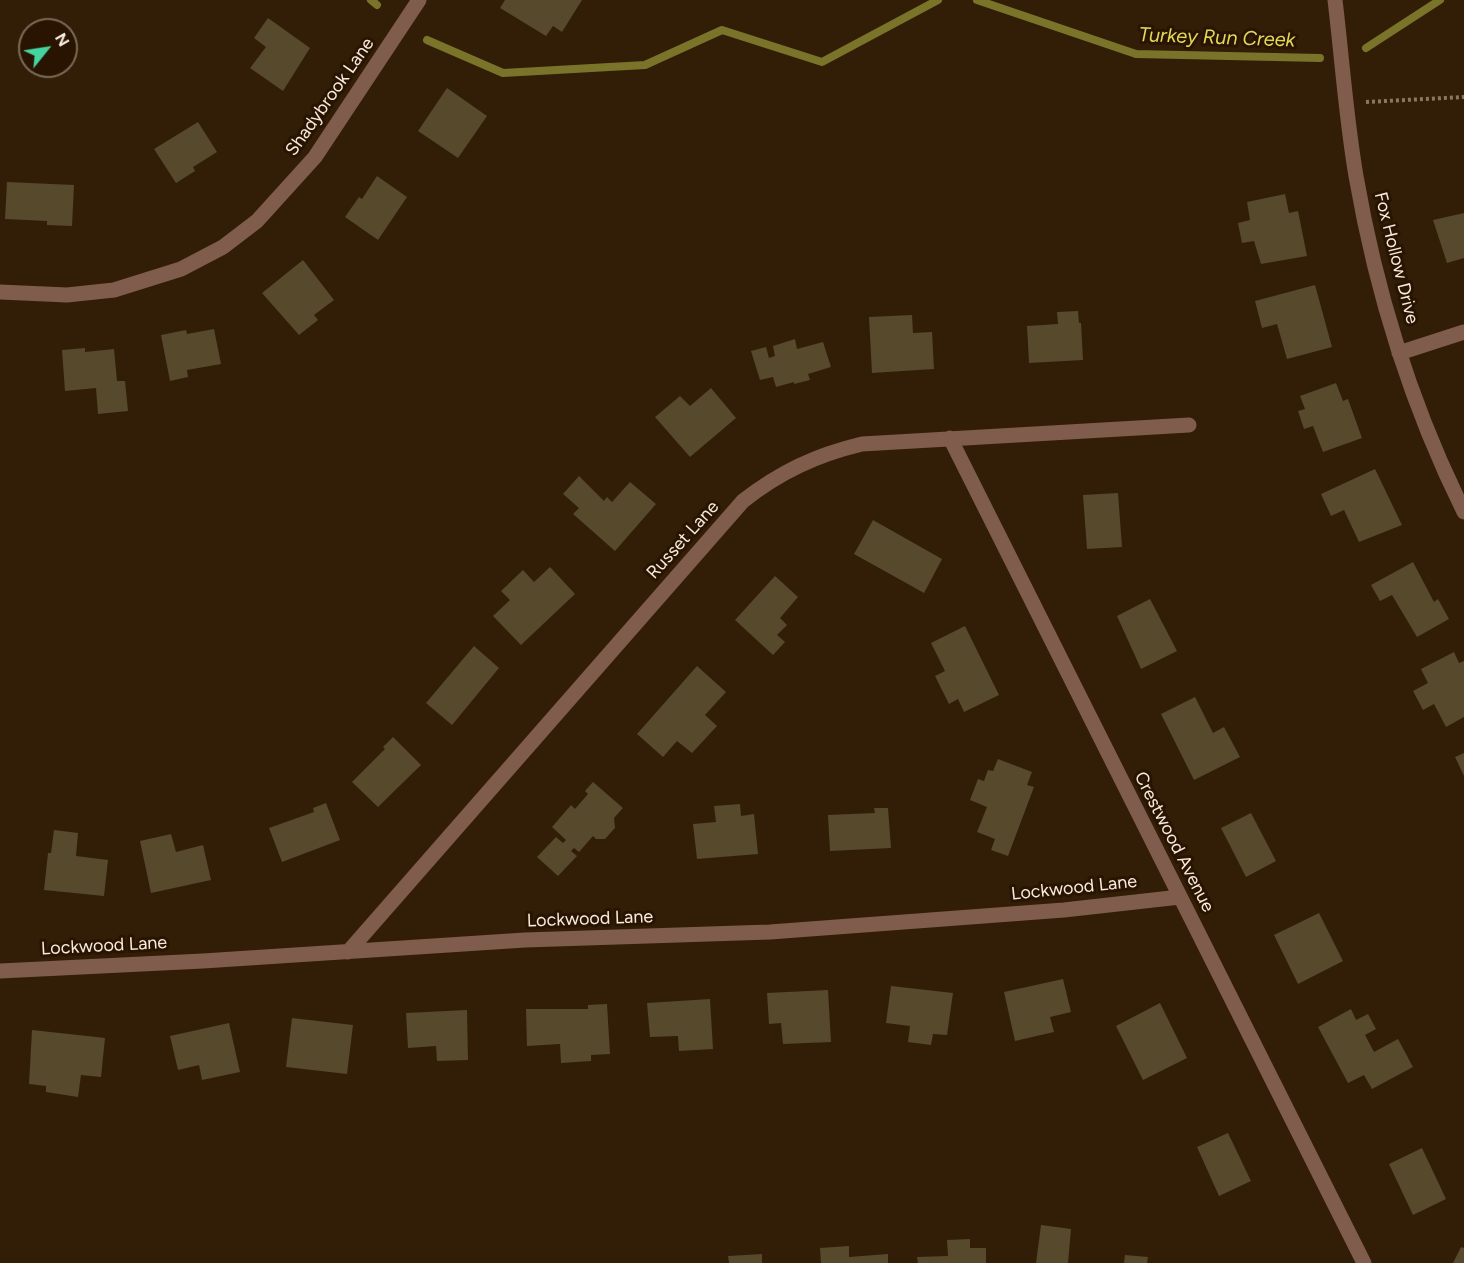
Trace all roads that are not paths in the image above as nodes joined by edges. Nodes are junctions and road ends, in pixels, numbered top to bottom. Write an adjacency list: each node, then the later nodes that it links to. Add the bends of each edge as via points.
1 (419, 0): 3 (street, Shadybrook Lane, via 315,156 256,221 223,247 181,268 114,290 67,296)
2 (1335, 0): 5 (street, Fox Hollow Drive, via 1356,175 1374,263)
3 (0, 292)
4 (1464, 332): 5 (street)
5 (1400, 353): 8 (street, Fox Hollow Drive, via 1432,444)
6 (1189, 425): 7 (street, Russet Lane)
7 (950, 438): 9 (street, Crestwood Avenue); 10 (street, Russet Lane, via 862,444 829,452 798,464 743,501)
8 (1464, 512)
9 (1180, 897): 10 (street, Lockwood Lane, via 1064,910 770,932 525,940); 12 (street, Crestwood Avenue)
10 (348, 952): 11 (street, Lockwood Lane)
11 (0, 971)
12 (1364, 1263)

